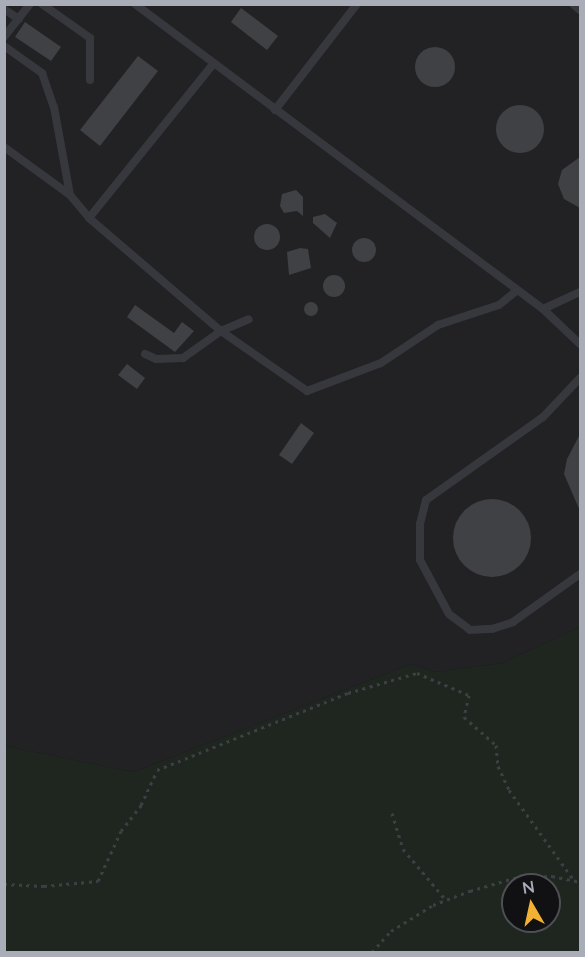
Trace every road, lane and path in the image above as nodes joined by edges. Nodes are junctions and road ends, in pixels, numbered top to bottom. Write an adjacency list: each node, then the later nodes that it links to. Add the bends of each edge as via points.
1 (30, 4): 8 (lane)
2 (42, 4): 12 (lane, via 90,38)
3 (135, 4): 11 (lane)
4 (357, 4): 13 (lane)
5 (573, 4): 7 (lane)
6 (4, 9): 8 (lane)
7 (580, 10)
8 (19, 19): 9 (lane)
9 (4, 38)
10 (4, 46): 15 (lane, via 42,73 54,107)
11 (214, 63): 13 (lane); 16 (lane)
12 (90, 80)
13 (275, 110): 17 (lane)
14 (4, 147): 15 (lane)
15 (70, 195): 16 (lane)
16 (89, 218): 21 (lane)
17 (516, 291): 19 (lane); 21 (lane, via 499,305 438,325 381,363 307,391)
18 (580, 292): 19 (lane)
19 (543, 309): 22 (lane)
20 (249, 319): 21 (lane)
21 (221, 331): 23 (lane, via 183,358 156,359)
22 (580, 344)
23 (146, 354)
24 (580, 378): 25 (lane, via 543,417 426,500 420,524 420,560 449,614 470,630 492,629 513,622)
25 (580, 574)
26 (392, 813): 30 (path, via 403,849)
27 (574, 880): 28 (path); 29 (path, via 509,790 498,766 496,745 465,717 469,695 417,673 348,693 157,770 141,805 121,831 98,881 44,886); 30 (path, via 552,876 514,878)
28 (580, 882)
29 (4, 884)
30 (446, 900): 31 (path, via 391,932)
31 (372, 952)

